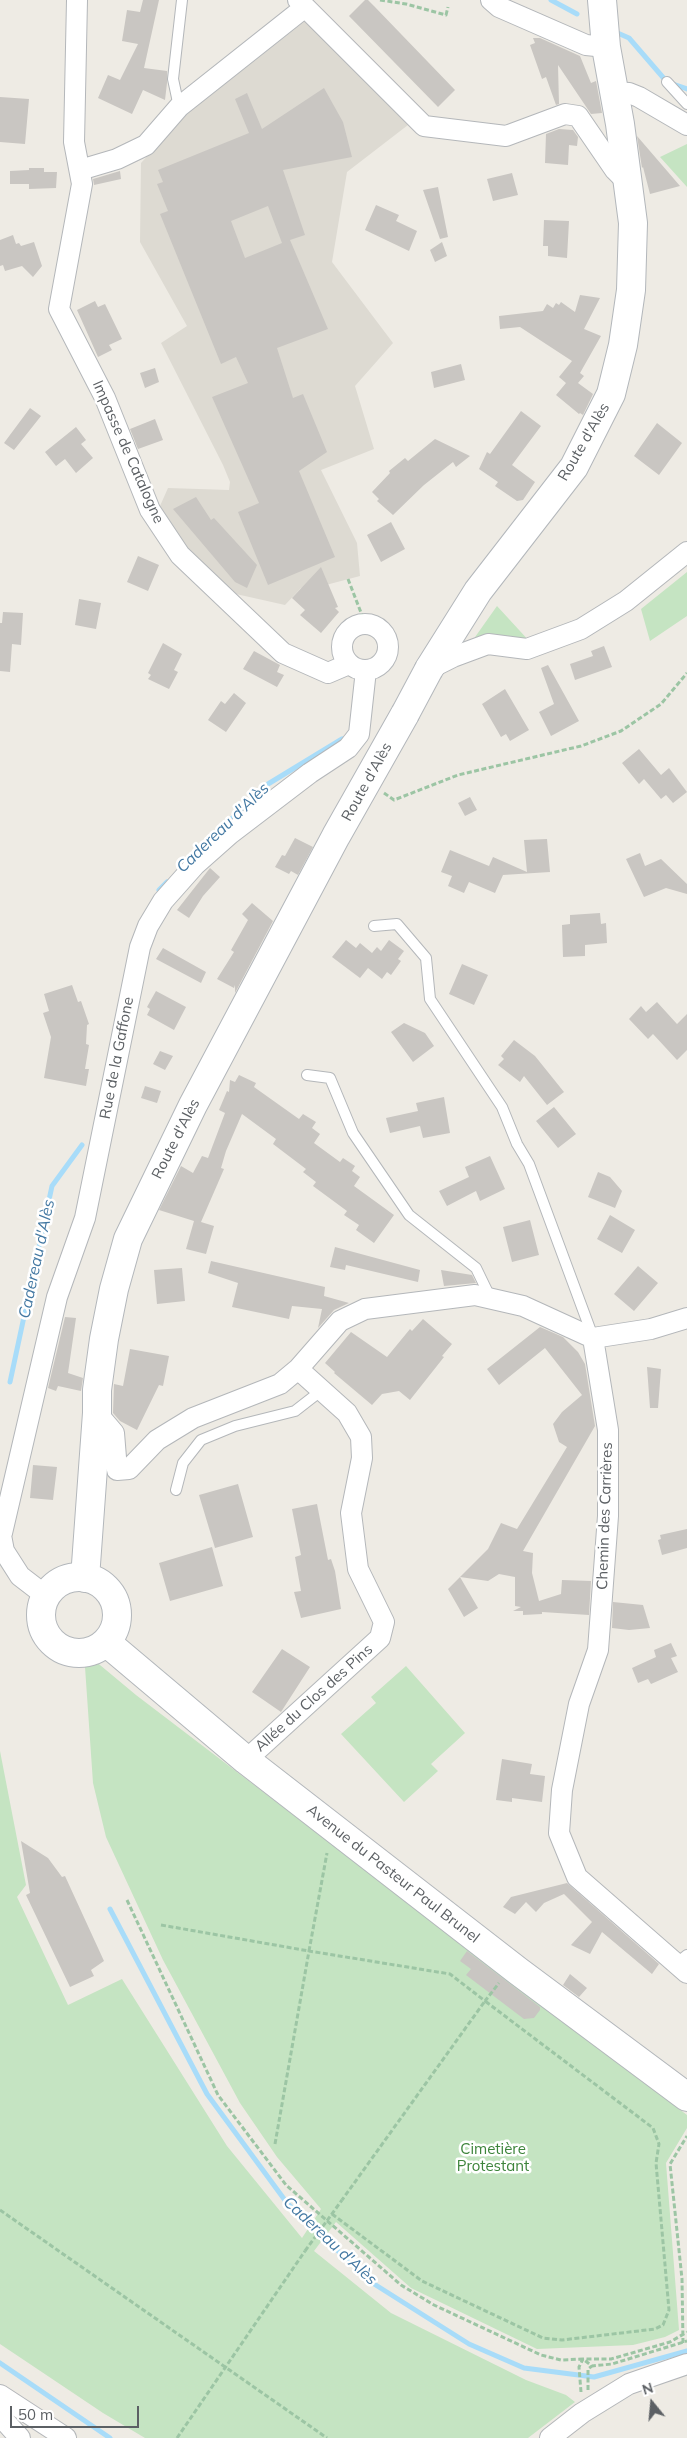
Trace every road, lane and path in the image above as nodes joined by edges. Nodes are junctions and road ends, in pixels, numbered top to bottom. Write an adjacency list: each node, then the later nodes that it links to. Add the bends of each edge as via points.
1 (77, 0): 14 (street, Impasse de Catalogne, via 74,142)
2 (182, 0): 12 (lane, via 173,79)
3 (380, 0): 7 (path, via 446,15)
4 (492, 0): 8 (street, via 499,7 586,45)
5 (602, 0): 8 (main road, Route d'Alès)
6 (301, 4): 12 (street); 15 (street, via 424,126 506,136 565,114 578,116)
7 (448, 7)
8 (606, 47): 10 (main road, Route d'Alès)
9 (667, 82): 11 (lane)
10 (613, 92): 13 (street, via 639,97); 15 (main road, Route d'Alès)
11 (687, 104)
12 (179, 107): 14 (street, via 146,145 117,159)
13 (687, 125)
14 (80, 170): 19 (street, Impasse de Catalogne, via 82,184 59,308 105,398 150,510 180,555 283,653 328,672)
15 (627, 182): 20 (main road, Route d'Alès, via 632,223 631,290 623,345 611,394 574,467 478,591)
16 (687, 552): 20 (street, via 626,601 581,629 527,649 488,644)
17 (348, 579): 18 (path)
18 (365, 624): 19 (street, via 352,628 343,638 342,652); 19 (street, via 384,633 387,653 380,665)
19 (358, 667): 32 (street, Rue de la Gaffone, via 359,734 348,748 310,773 202,858 163,901 148,926 140,947 85,1218 57,1297)
20 (429, 669): 22 (main road, Route d'Alès, bridge)
21 (687, 673): 22 (path, via 661,704 621,731 580,746 458,775 394,800)
22 (368, 782): 30 (main road, Route d'Alès, via 193,1105 138,1216 120,1264 109,1314 97,1390)
23 (374, 926): 27 (lane, Chemin des Carrières, via 397,924 426,958 430,999 502,1107 516,1144 529,1164)
24 (307, 1075): 25 (lane, via 330,1078 353,1134 409,1215 476,1268)
25 (491, 1299): 27 (street, via 523,1306); 28 (street, via 475,1295 365,1309 340,1321)
26 (687, 1318): 27 (street)
27 (593, 1338): 41 (street, Chemin des Carrières, via 608,1430 608,1516 598,1650 579,1704 562,1790 559,1833 577,1877)
28 (298, 1369): 29 (street, Allée du Clos des Pins); 30 (street, via 280,1384 193,1418 156,1440 129,1469 116,1470 114,1433)
29 (322, 1390): 31 (lane, via 295,1411 236,1426 201,1440 182,1463); 36 (street, Allée du Clos des Pins, via 347,1412 361,1437 362,1458 352,1522 358,1569 384,1622 380,1638)
30 (97, 1413): 33 (main road, Route d'Alès)
31 (176, 1490)
32 (1, 1531): 34 (street, via 4,1551 20,1576)
33 (85, 1578): 34 (main road, via 62,1581); 35 (main road, via 106,1588 113,1598 116,1621)
34 (46, 1596): 35 (main road, via 40,1615 47,1636 55,1646 76,1654 97,1649)
35 (106, 1642): 36 (main road, Avenue du Pasteur Paul Brunel)
36 (246, 1760): 43 (main road, Avenue du Pasteur Paul Brunel)
37 (327, 1853): 40 (path)
38 (127, 1900): 52 (path, via 218,2095 286,2185 401,2285 542,2355 561,2360)
39 (161, 1925): 40 (path)
40 (309, 1951): 42 (path, via 450,1974); 45 (path)
41 (684, 1964)
42 (484, 2001): 47 (path, bridge); 47 (path, via 653,2128 660,2144 656,2163 669,2310 662,2325 655,2329 562,2340 543,2338 422,2281)
43 (687, 2097)
44 (687, 2136): 49 (path, via 670,2164 682,2279)
45 (275, 2144)
46 (0, 2210): 54 (path)
47 (332, 2214): 54 (path, bridge)
48 (687, 2332): 49 (path)
49 (682, 2334): 51 (path); 52 (path, via 670,2342 611,2360)
50 (687, 2341): 51 (path)
51 (682, 2343): 55 (path)
52 (583, 2359): 55 (path); 57 (path, via 579,2367)
53 (687, 2364): 64 (street, via 629,2384 582,2413)
54 (226, 2368): 62 (path); 63 (path)
55 (590, 2368): 56 (path)
56 (588, 2383)
57 (581, 2385)
58 (0, 2395): 61 (street)
59 (0, 2416): 60 (street)
60 (20, 2438)
61 (66, 2438)
62 (177, 2438)
63 (327, 2438)
64 (550, 2438)

